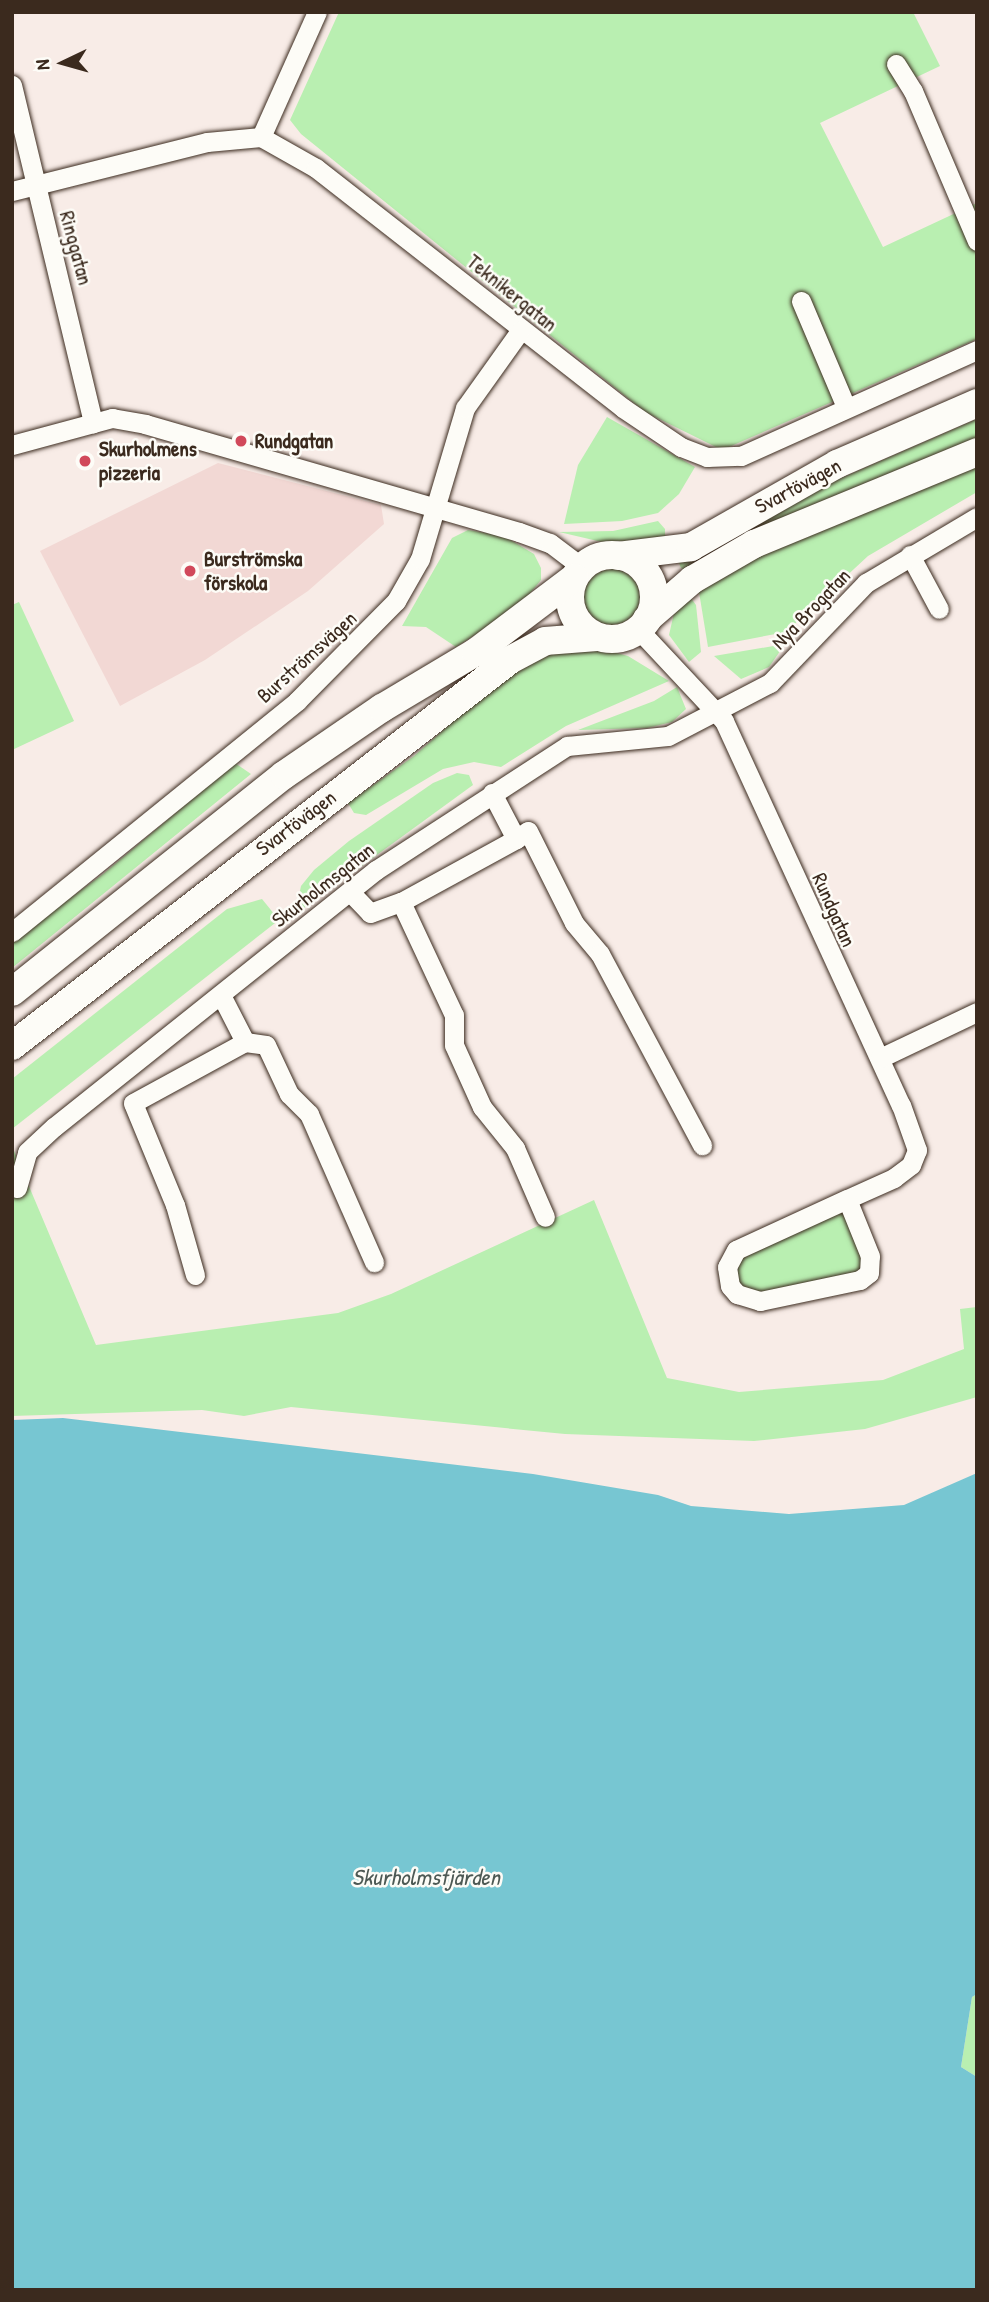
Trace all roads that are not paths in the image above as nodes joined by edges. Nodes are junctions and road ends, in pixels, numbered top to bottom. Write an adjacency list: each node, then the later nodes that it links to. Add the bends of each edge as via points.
1 (317, 12): 4 (street)
2 (896, 64): 7 (street, via 913,91)
3 (12, 85): 5 (street, Ringgatan)
4 (261, 137): 5 (street, via 206,142); 9 (street, Teknikergatan, via 307,161)
5 (36, 185): 6 (street); 13 (street, Ringgatan)
6 (12, 191)
7 (977, 241)
8 (801, 301): 12 (street)
9 (520, 331): 12 (street, Teknikergatan, via 658,433 708,457 741,456); 16 (street, Burströmsvägen, via 465,408)
10 (977, 350): 12 (street, Teknikergatan)
11 (977, 403): 18 (main road, Svartövägen, via 837,464 691,547)
12 (846, 407)
13 (93, 423): 14 (street); 16 (street, via 112,418 145,424)
14 (12, 445)
15 (977, 452): 22 (main road, Svartövägen, via 754,544 692,580)
16 (436, 507): 20 (street, via 550,543); 29 (street, Burströmsvägen, via 420,559 396,601 369,632 296,701)
17 (977, 517): 19 (street, Nya Brogatan)
18 (618, 555): 20 (main road, via 598,558); 22 (main road, via 637,564 649,578 654,601)
19 (910, 555): 21 (street); 24 (street, Nya Brogatan, via 840,605 770,683)
20 (578, 573): 23 (main road, via 570,596 573,613 581,626); 30 (main road, via 476,652 382,708 284,775)
21 (939, 609)
22 (643, 624): 23 (main road, via 621,638); 24 (street, Rundgatan)
23 (597, 636): 34 (main road, Svartövägen, via 545,641 510,660)
24 (715, 709): 25 (street, Skurholmsgatan, via 668,736 567,746); 35 (street, Rundgatan)
25 (492, 793): 26 (street); 27 (street, Skurholmsgatan)
26 (516, 839): 28 (street); 38 (street, via 528,831 574,923 600,954)
27 (350, 892): 28 (street, via 370,913); 31 (street, Skurholmsgatan)
28 (401, 902): 41 (street, via 454,1015 454,1045 482,1107 515,1148)
29 (12, 932)
30 (12, 992)
31 (221, 995): 33 (street); 36 (street, Skurholmsgatan)
32 (977, 1013): 35 (street)
33 (245, 1042): 37 (street); 42 (street, via 266,1045 289,1094 309,1114)
34 (12, 1046)
35 (880, 1058): 40 (street, Rundgatan, via 915,1140 915,1158 894,1178)
36 (136, 1063): 37 (street); 39 (street, Skurholmsgatan, via 27,1152)
37 (154, 1092): 43 (street, via 133,1103 133,1108 176,1205)
38 (702, 1145)
39 (17, 1188)
40 (847, 1199): 40 (street, Rundgatan, via 870,1256 869,1273 860,1280 760,1301 737,1294 730,1286 727,1267 736,1250)
41 (545, 1217)
42 (374, 1262)
43 (195, 1275)

